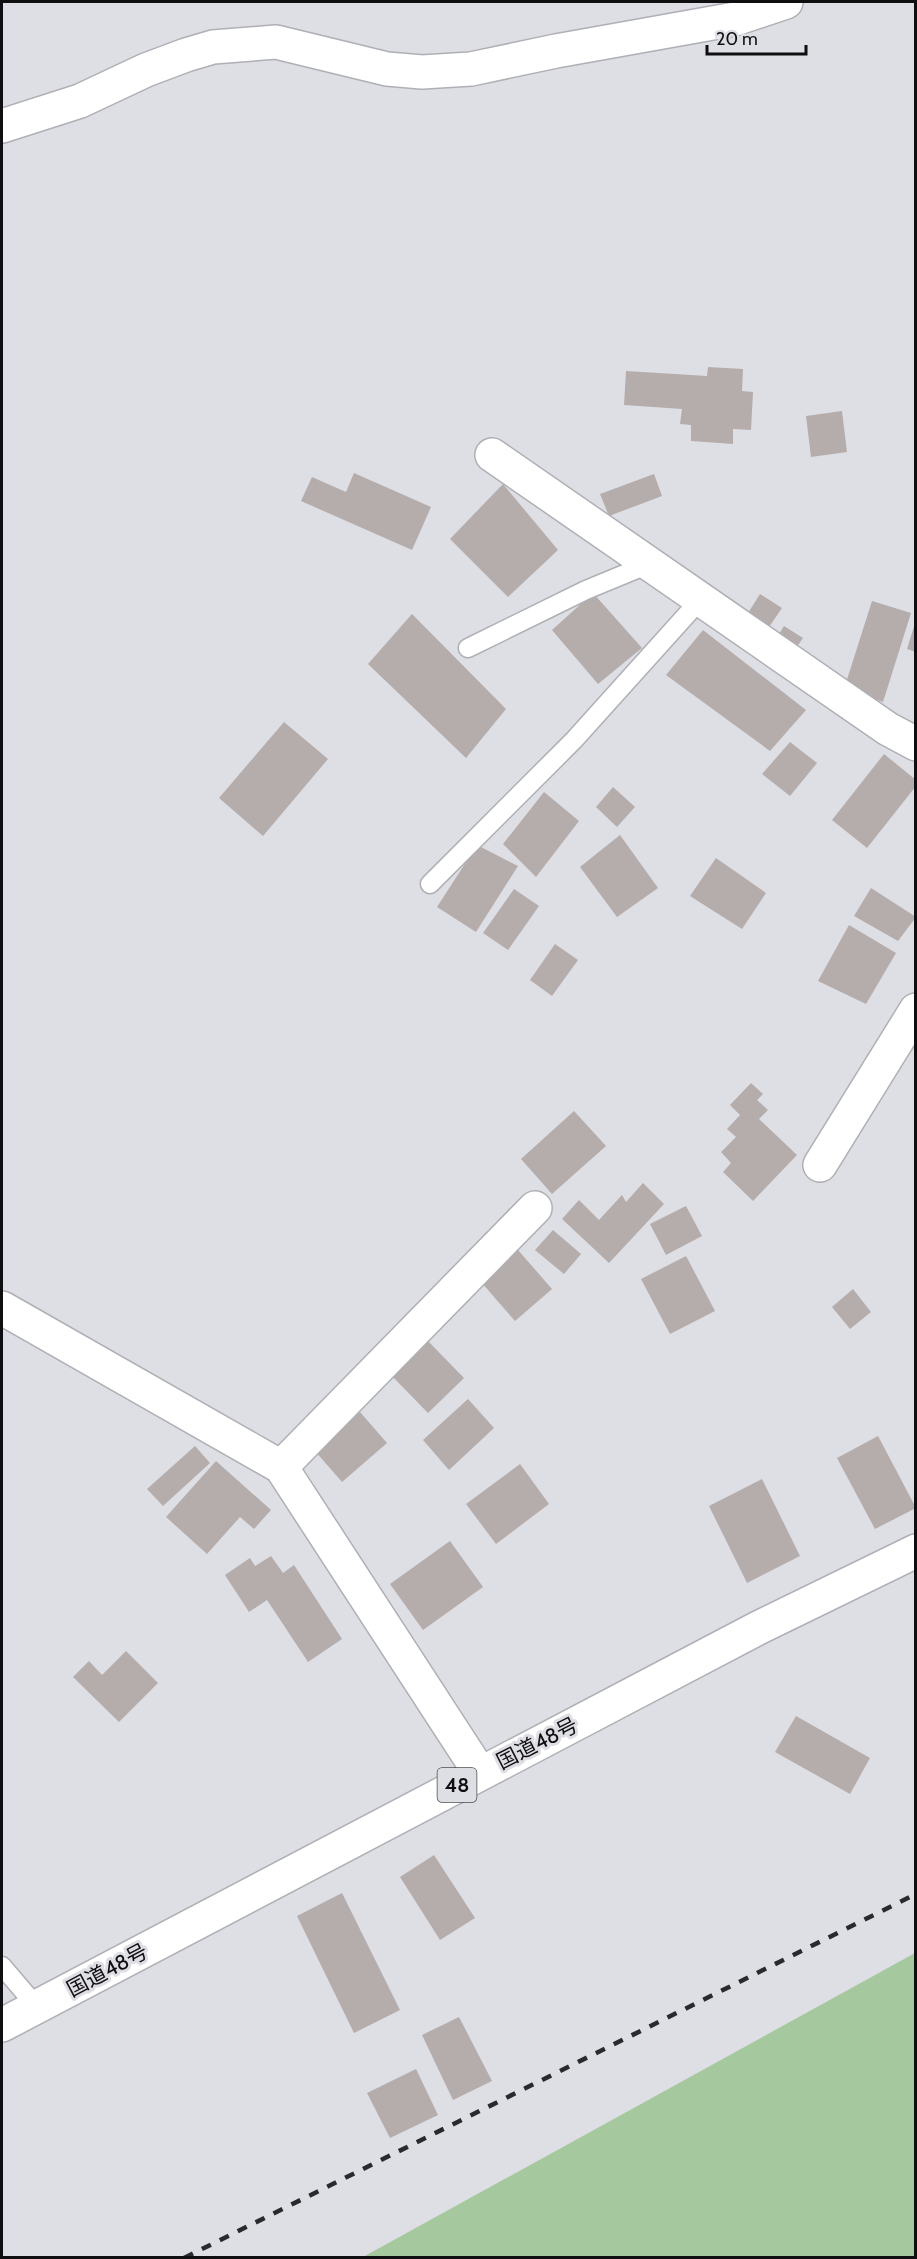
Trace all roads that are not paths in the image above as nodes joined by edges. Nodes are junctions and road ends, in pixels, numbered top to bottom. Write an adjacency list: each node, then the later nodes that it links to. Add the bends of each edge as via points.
1 (786, 2): 2 (main road, via 735,19 471,69 387,69 276,42 213,47 156,66 80,101)
2 (2, 126)
3 (492, 454): 4 (main road)
4 (649, 564): 5 (main road); 6 (lane)
5 (700, 600): 7 (main road); 8 (lane, via 574,740)
6 (468, 648)
7 (915, 744)
8 (430, 884)
9 (915, 1010): 10 (main road)
10 (820, 1165)
11 (535, 1208): 13 (main road)
12 (2, 1308): 13 (main road)
13 (281, 1467): 15 (main road)
14 (915, 1551): 15 (main road, 国道48号 / 48)
15 (480, 1773): 17 (main road, 国道48号 / 48)
16 (2, 1966): 17 (lane)
17 (14, 2013)

